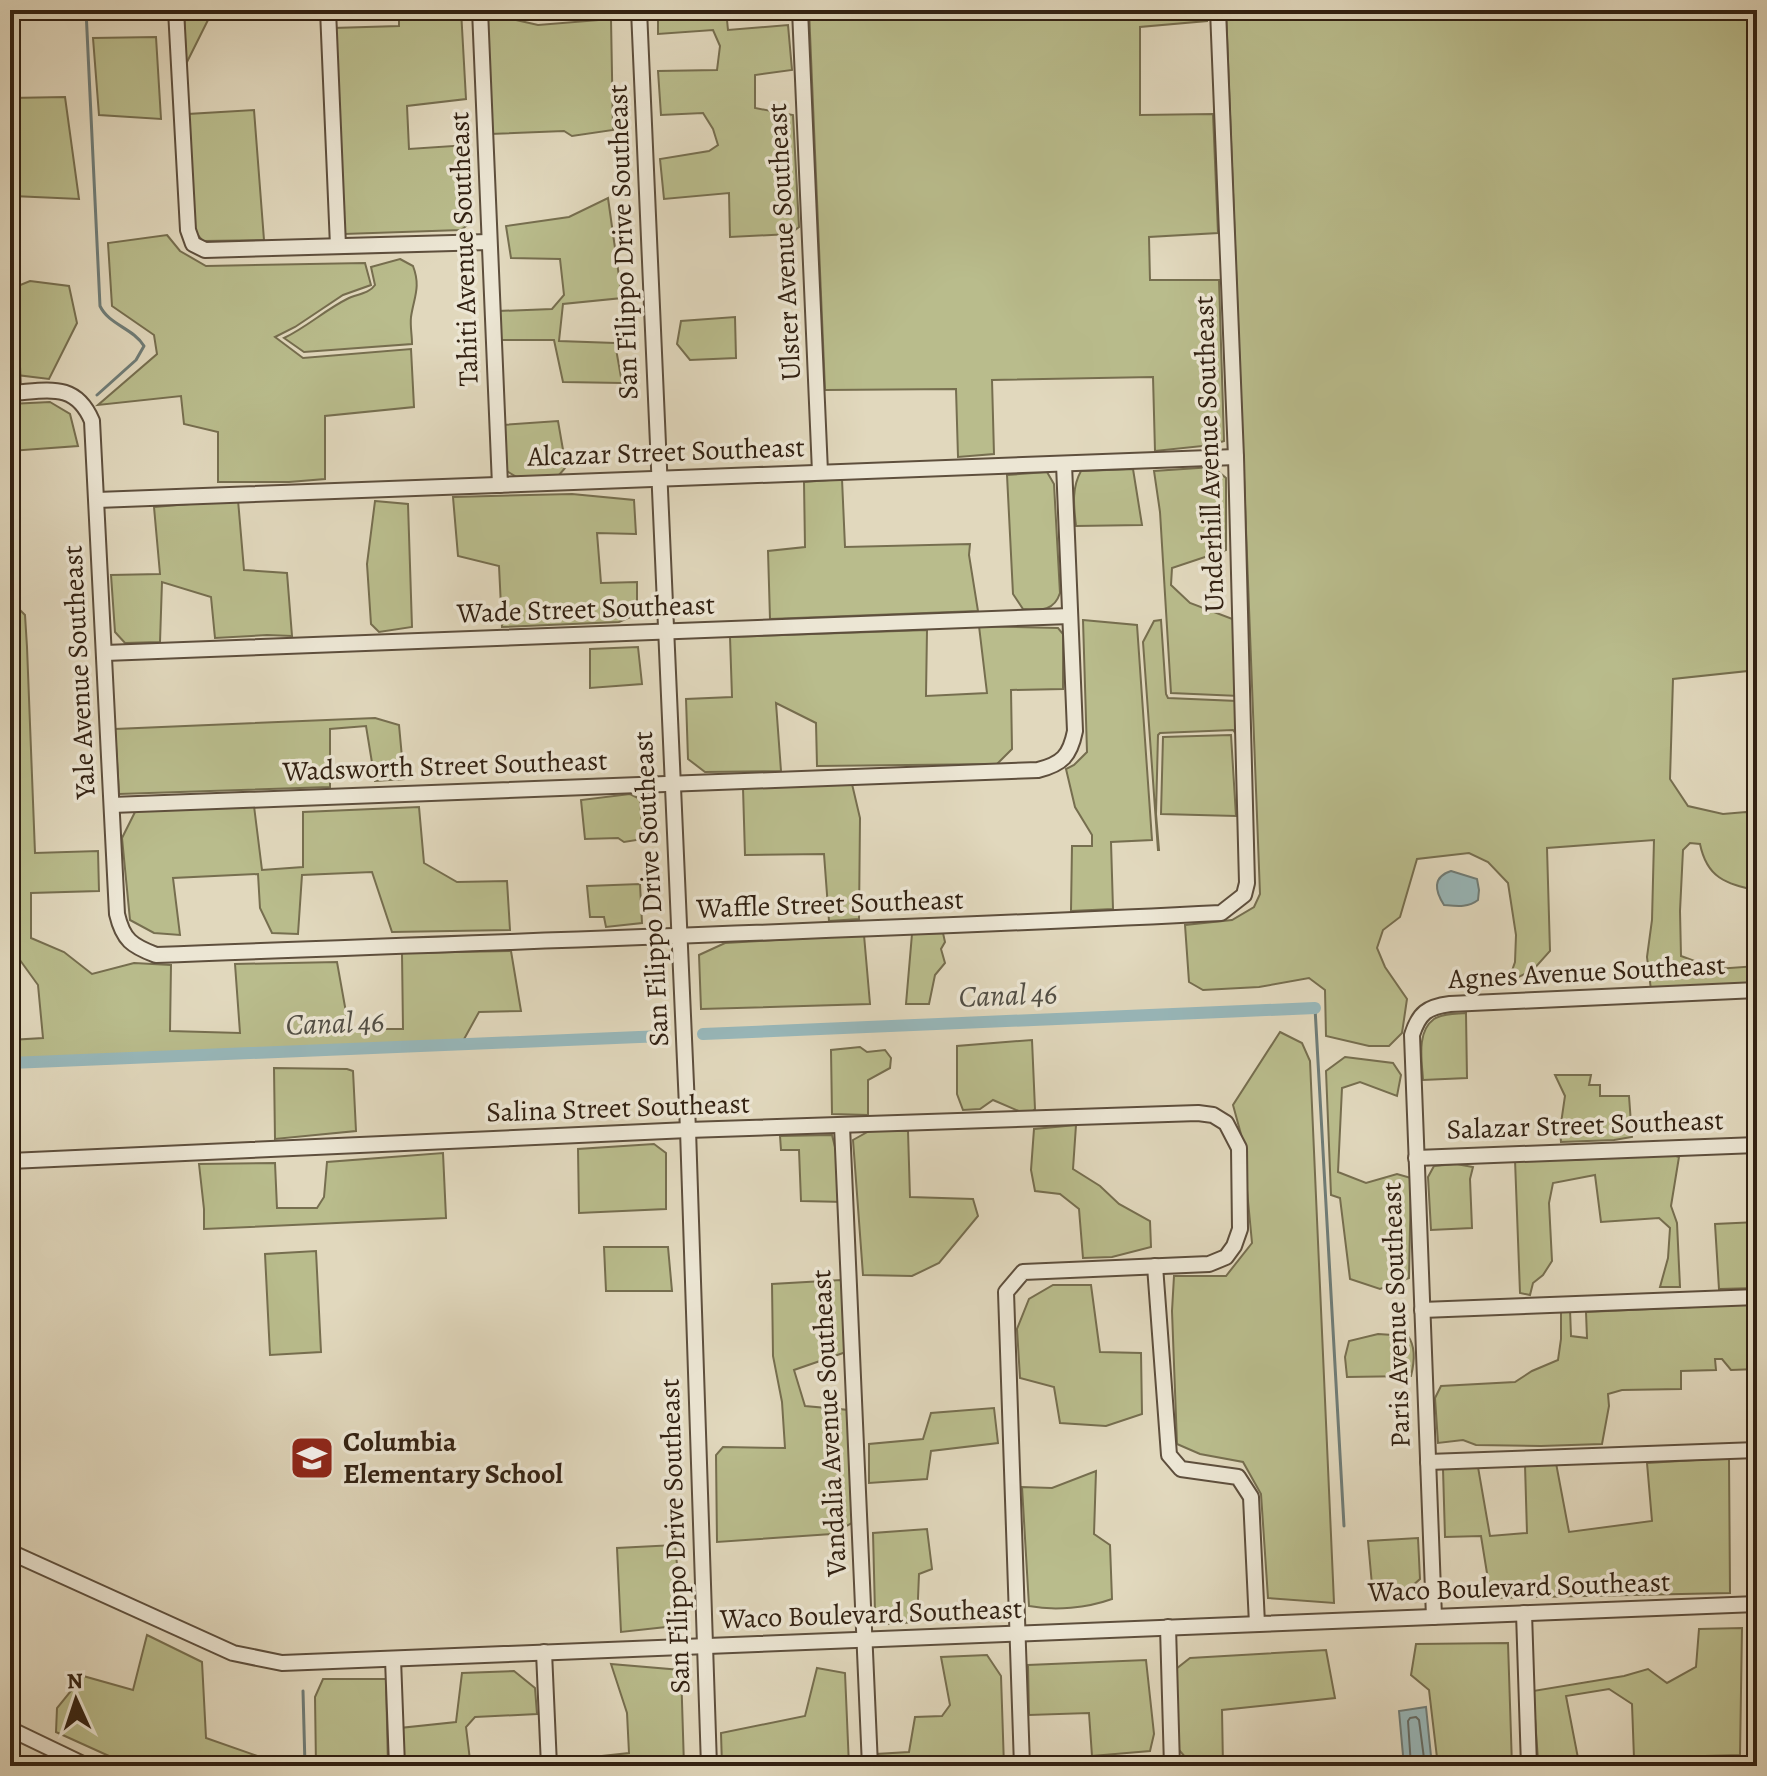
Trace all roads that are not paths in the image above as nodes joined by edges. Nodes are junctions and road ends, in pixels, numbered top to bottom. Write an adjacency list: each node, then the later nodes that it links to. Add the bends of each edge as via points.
1 (176, 10): 8 (street, via 193,244 205,250)
2 (328, 10): 8 (street)
3 (480, 10): 7 (street, Tahiti Avenue Southeast)
4 (639, 10): 14 (street, San Filippo Drive Southeast)
5 (800, 10): 13 (street, Ulster Avenue Southeast)
6 (1218, 10): 11 (street, Underhill Avenue Southeast)
7 (489, 242): 8 (street); 15 (street, Tahiti Avenue Southeast)
8 (338, 246)
9 (10, 315): 10 (street)
10 (12, 393): 16 (street, Yale Avenue Southeast, via 57,390 81,402 92,421)
11 (1236, 457): 12 (street, Alcazar Street Southeast); 22 (street, Underhill Avenue Southeast)
12 (1064, 464): 13 (street, Alcazar Street Southeast); 17 (street)
13 (820, 472): 14 (street, Alcazar Street Southeast)
14 (660, 480): 15 (street, Alcazar Street Southeast); 18 (street, San Filippo Drive Southeast)
15 (500, 485): 16 (street, Alcazar Street Southeast)
16 (97, 500): 19 (street, Yale Avenue Southeast)
17 (1070, 616): 18 (street, Wade Street Southeast); 20 (street, Wadsworth Street Southeast, via 1075,731 1072,746 1052,767)
18 (666, 632): 19 (street, Wade Street Southeast); 20 (street, San Filippo Drive Southeast)
19 (105, 653): 21 (street, Yale Avenue Southeast)
20 (672, 783): 21 (street, Wadsworth Street Southeast); 23 (street, San Filippo Drive Southeast)
21 (112, 805): 24 (street, Yale Avenue Southeast, via 117,914)
22 (1244, 895): 23 (street, Waffle Street Southeast, via 1221,913)
23 (679, 934): 24 (street, Waffle Street Southeast, via 156,955); 28 (street, San Filippo Drive Southeast)
24 (128, 940)
25 (1757, 990): 26 (street, Agnes Avenue Southeast, via 1450,1004)
26 (1422, 1014): 30 (street, Paris Avenue Southeast, via 1412,1035)
27 (842, 1126): 28 (street, Salina Street Southeast); 32 (street, Salina Street Southeast, via 1213,1115 1226,1123 1239,1148 1240,1229 1234,1246 1226,1257 1209,1264); 44 (street, Vandalia Avenue Southeast)
28 (688, 1130): 31 (street, Salina Street Southeast); 45 (street, San Filippo Drive Southeast)
29 (1757, 1145): 30 (street, Salazar Street Southeast)
30 (1416, 1158): 34 (street, Paris Avenue Southeast)
31 (10, 1161)
32 (1155, 1266): 41 (street, via 1169,1455 1181,1469 1238,1477 1251,1497); 43 (street, via 1023,1272 1006,1292)
33 (1757, 1297): 34 (street)
34 (1422, 1310): 36 (street, Paris Avenue Southeast)
35 (1757, 1450): 36 (street)
36 (1428, 1462): 40 (street, Paris Avenue Southeast)
37 (10, 1552): 47 (street, Waco Boulevard Southeast, via 233,1653 282,1663)
38 (1757, 1604): 39 (street, Waco Boulevard Southeast)
39 (1524, 1613): 40 (street, Waco Boulevard Southeast); 57 (street)
40 (1434, 1617): 41 (street, Waco Boulevard Southeast)
41 (1257, 1624): 42 (street, Waco Boulevard Southeast)
42 (1168, 1627): 43 (street, Waco Boulevard Southeast); 56 (street)
43 (1019, 1634): 44 (street, Waco Boulevard Southeast); 55 (street)
44 (865, 1639): 45 (street, Waco Boulevard Southeast); 54 (street, Vandalia Avenue Southeast)
45 (705, 1647): 46 (street, Waco Boulevard Southeast); 53 (street, San Filippo Drive Southeast)
46 (544, 1652): 47 (street, Waco Boulevard Southeast); 52 (street)
47 (393, 1659): 51 (street)
48 (10, 1729): 50 (street)
49 (1757, 1764): 58 (street)
50 (87, 1766)
51 (397, 1766)
52 (549, 1766)
53 (709, 1766)
54 (870, 1766)
55 (1022, 1766)
56 (1172, 1766)
57 (1529, 1766)
58 (1702, 1766)

